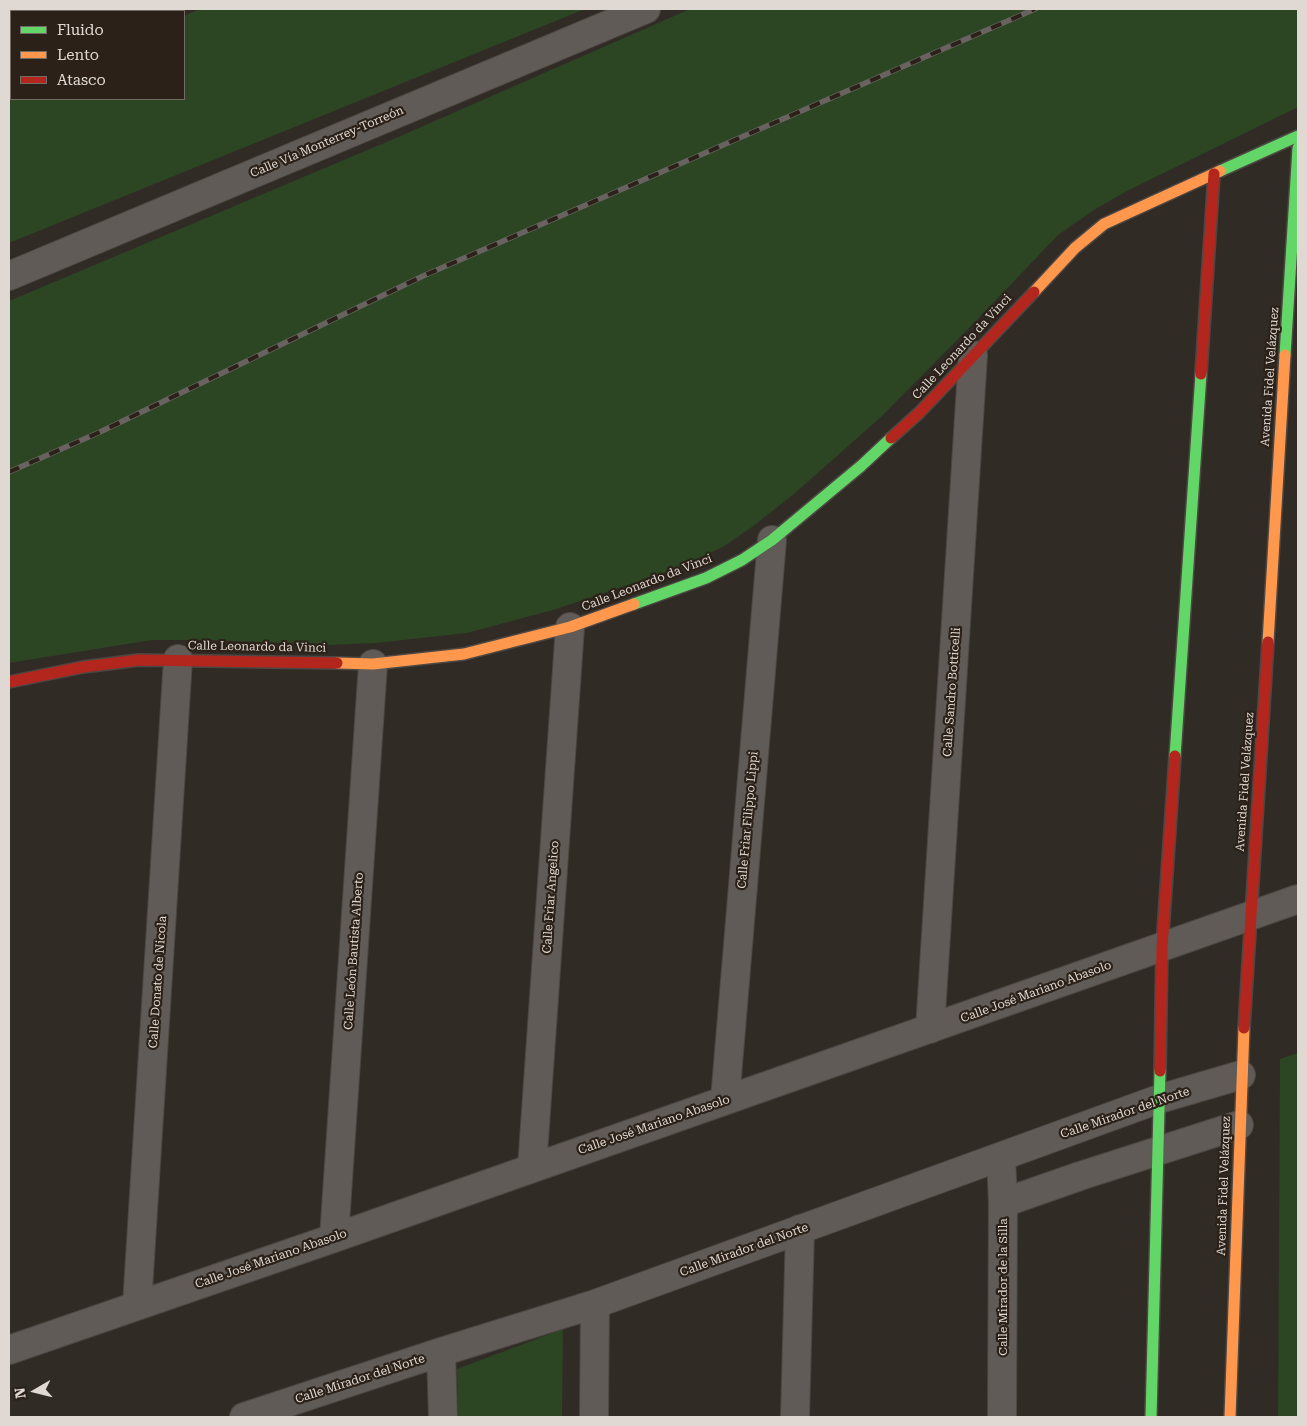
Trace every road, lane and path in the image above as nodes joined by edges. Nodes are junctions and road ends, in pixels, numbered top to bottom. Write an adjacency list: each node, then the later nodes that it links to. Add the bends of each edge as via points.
1 (646, 9): 5 (street, Calle Vía Monterrey-Torreón)
2 (1298, 136): 4 (street, Calle Leonardo da Vinci)
3 (1298, 148): 13 (street, Avenida Fidel Velázquez)
4 (1214, 174): 6 (street, Calle Leonardo da Vinci, via 1104,224 1075,248); 14 (street)
5 (9, 276)
6 (973, 355): 7 (street, Calle Leonardo da Vinci, via 919,413); 15 (street, Calle Sandro Botticelli)
7 (772, 540): 8 (street, Calle Leonardo da Vinci, via 706,578); 17 (street, Calle Friar Filippo Lippi)
8 (570, 627): 10 (street, Calle Leonardo da Vinci, via 464,654); 22 (street, Calle Friar Angelico)
9 (178, 659): 10 (street, Calle Leonardo da Vinci); 11 (street, Calle Leonardo da Vinci, via 83,667); 27 (street, Calle Donato de Nicola)
10 (373, 664): 25 (street, Calle León Bautista Alberto)
11 (9, 682)
12 (1298, 899): 13 (street, Calle José Mariano Abasolo)
13 (1250, 916): 14 (street, Calle José Mariano Abasolo); 16 (street, Avenida Fidel Velázquez)
14 (1162, 947): 15 (street, Calle José Mariano Abasolo); 18 (street)
15 (930, 1029): 17 (street, Calle José Mariano Abasolo)
16 (1241, 1075): 18 (street, Calle Mirador del Norte); 19 (street, Avenida Fidel Velázquez)
17 (725, 1100): 22 (street, Calle José Mariano Abasolo)
18 (1159, 1100): 20 (street); 21 (street, Calle Mirador del Norte)
19 (1239, 1125): 20 (street); 36 (street, Avenida Fidel Velázquez)
20 (1158, 1151): 23 (street); 35 (street)
21 (1001, 1157): 23 (street, Calle Mirador de la Silla); 24 (street, Calle Mirador del Norte)
22 (532, 1168): 25 (street, Calle José Mariano Abasolo)
23 (1004, 1202): 34 (street, Calle Mirador de la Silla)
24 (800, 1229): 26 (street, Calle Mirador del Norte); 33 (street)
25 (334, 1238): 27 (street, Calle José Mariano Abasolo)
26 (595, 1304): 29 (street, Calle Mirador del Norte); 32 (street)
27 (137, 1305): 28 (street, Calle José Mariano Abasolo)
28 (9, 1350)
29 (441, 1352): 30 (street, Calle Mirador del Norte); 31 (street)
30 (244, 1417)
31 (443, 1417)
32 (594, 1417)
33 (795, 1417)
34 (1002, 1417)
35 (1150, 1417)
36 (1230, 1417)

